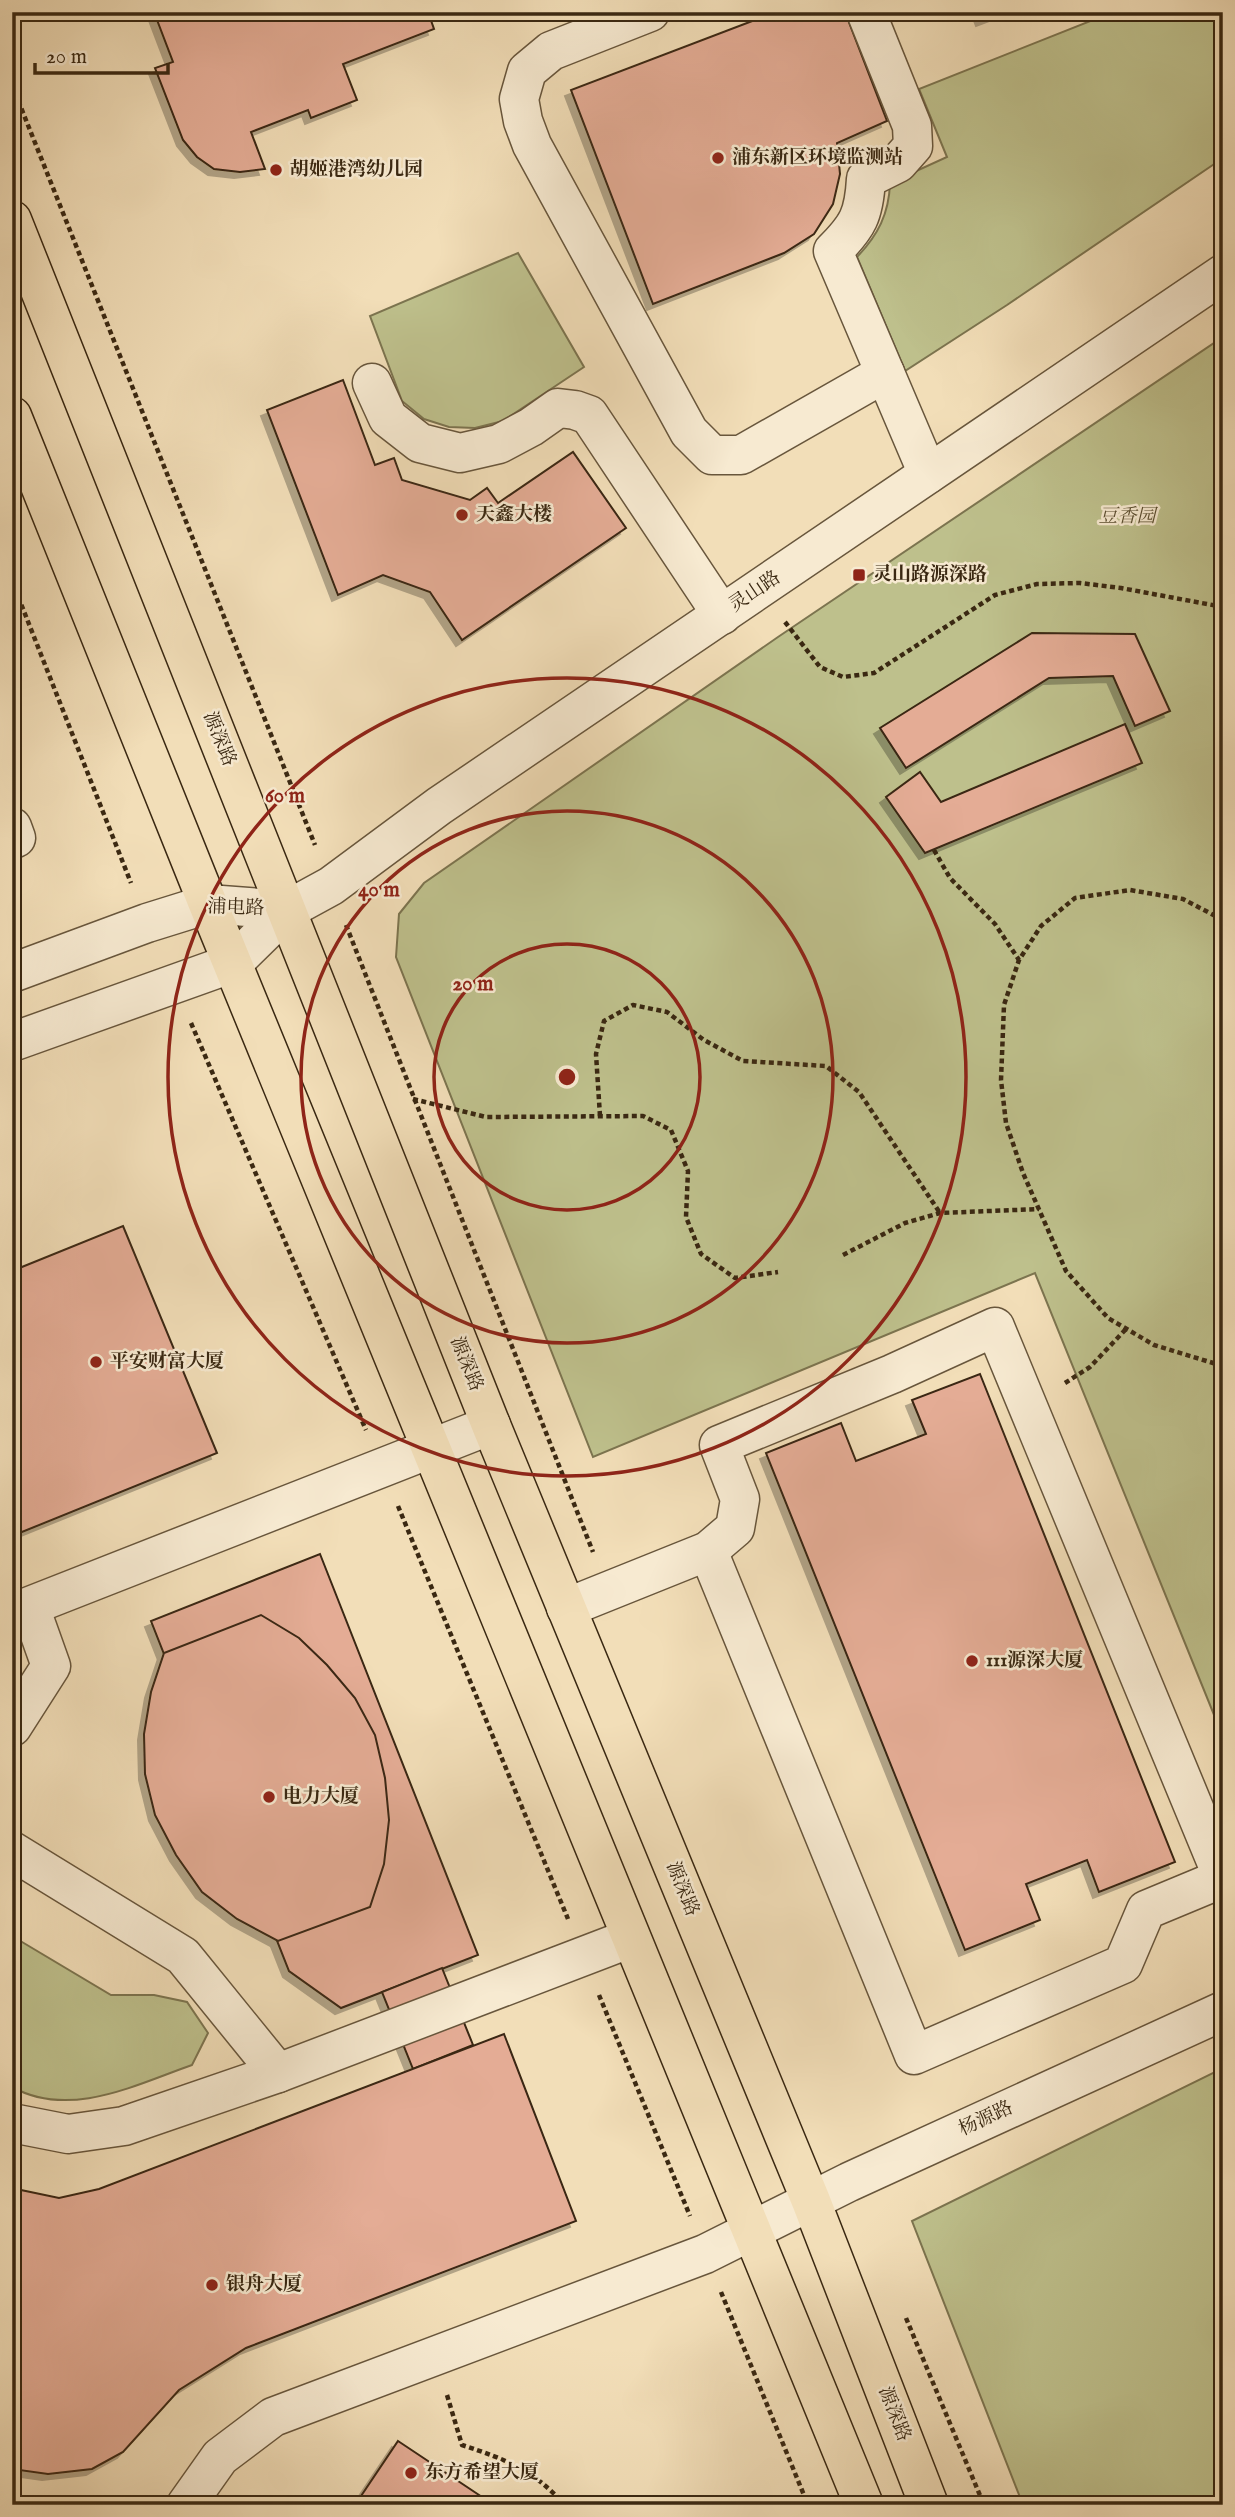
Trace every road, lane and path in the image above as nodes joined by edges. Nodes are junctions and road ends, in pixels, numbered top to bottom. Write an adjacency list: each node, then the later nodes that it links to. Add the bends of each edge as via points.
1 (650, 12): 6 (street, via 551,51 527,71 519,99 532,145 689,432 712,454 741,454)
2 (866, 12): 6 (street, via 912,126 913,146 898,163 866,179 859,220 833,251)
3 (12, 85): 15 (path)
4 (12, 220): 17 (main road, 源深路)
5 (1223, 274): 9 (street, 灵山路)
6 (885, 373): 9 (street)
7 (372, 383): 13 (street, via 388,418 420,443 460,453 499,444 558,408 589,415)
8 (12, 416): 16 (main road)
9 (928, 474): 11 (street, 灵山路)
10 (12, 581): 19 (path)
11 (761, 588): 12 (path, via 820,667 844,677 874,673 995,595 1037,584 1121,588); 13 (street, 灵山路)
12 (1223, 607)
13 (722, 614): 15 (street, 灵山路, via 439,806)
14 (934, 850): 20 (path, via 950,878 995,924)
15 (331, 886): 17 (street, 灵山路); 26 (path)
16 (208, 904): 17 (street, 浦电路); 19 (street, 浦电路); 21 (main road)
17 (287, 910): 21 (street, 浦电路); 25 (main road, 源深路)
18 (1223, 919): 20 (path, via 1183,899 1130,890 1075,898 1041,926)
19 (147, 923): 22 (street, 浦电路)
20 (1019, 960): 28 (path, via 1004,1005 1001,1080 1006,1123)
21 (233, 963): 23 (street, 浦电路); 36 (main road)
22 (12, 973)
23 (174, 984): 24 (street, 浦电路); 37 (path)
24 (12, 1041)
25 (349, 1067): 26 (path); 35 (main road, 源深路)
26 (415, 1100): 27 (path, via 486,1117); 39 (path)
27 (600, 1116): 29 (path, via 596,1054 604,1021 633,1005 667,1012 743,1061 826,1066 859,1092); 31 (path, via 643,1116 671,1130 688,1171 686,1217 701,1254 734,1278)
28 (1039, 1209): 29 (path); 32 (path, via 1066,1270 1108,1318)
29 (940, 1213): 30 (path, via 905,1223)
30 (844, 1255)
31 (778, 1272)
32 (1127, 1328): 33 (path, via 1154,1345); 34 (path, via 1090,1367 1063,1384)
33 (1223, 1366)
34 (1024, 1396): 38 (street, via 995,1327 719,1445 740,1499 735,1528); 44 (street)
35 (491, 1425): 36 (street); 40 (main road, 源深路)
36 (430, 1449): 37 (street); 45 (main road)
37 (382, 1467): 41 (street); 46 (path)
38 (708, 1551): 39 (street); 44 (street, via 914,2056 1124,1964 1146,1910)
39 (609, 1591): 40 (street)
40 (566, 1608): 50 (main road, 源深路)
41 (21, 1610): 42 (street, via 51,1666)
42 (12, 1727)
43 (12, 1851): 48 (street, via 183,1956)
44 (1223, 1878)
45 (631, 1938): 46 (street); 51 (main road)
46 (584, 1957): 48 (street); 52 (path)
47 (1223, 2011): 50 (street, 杨源路)
48 (278, 2073): 49 (street, via 124,2126 68,2134)
49 (12, 2123)
50 (811, 2201): 51 (street, 杨源路); 59 (main road, 源深路)
51 (751, 2231): 52 (street, 杨源路); 58 (main road)
52 (705, 2254): 54 (street, 杨源路); 57 (path)
53 (903, 2311): 60 (path)
54 (435, 2356): 55 (street, 杨源路, via 273,2417 220,2457); 56 (path, via 462,2445 505,2459 545,2483)
55 (186, 2505)
56 (565, 2505)
57 (808, 2505)
58 (864, 2505)
59 (929, 2505)
60 (984, 2505)

